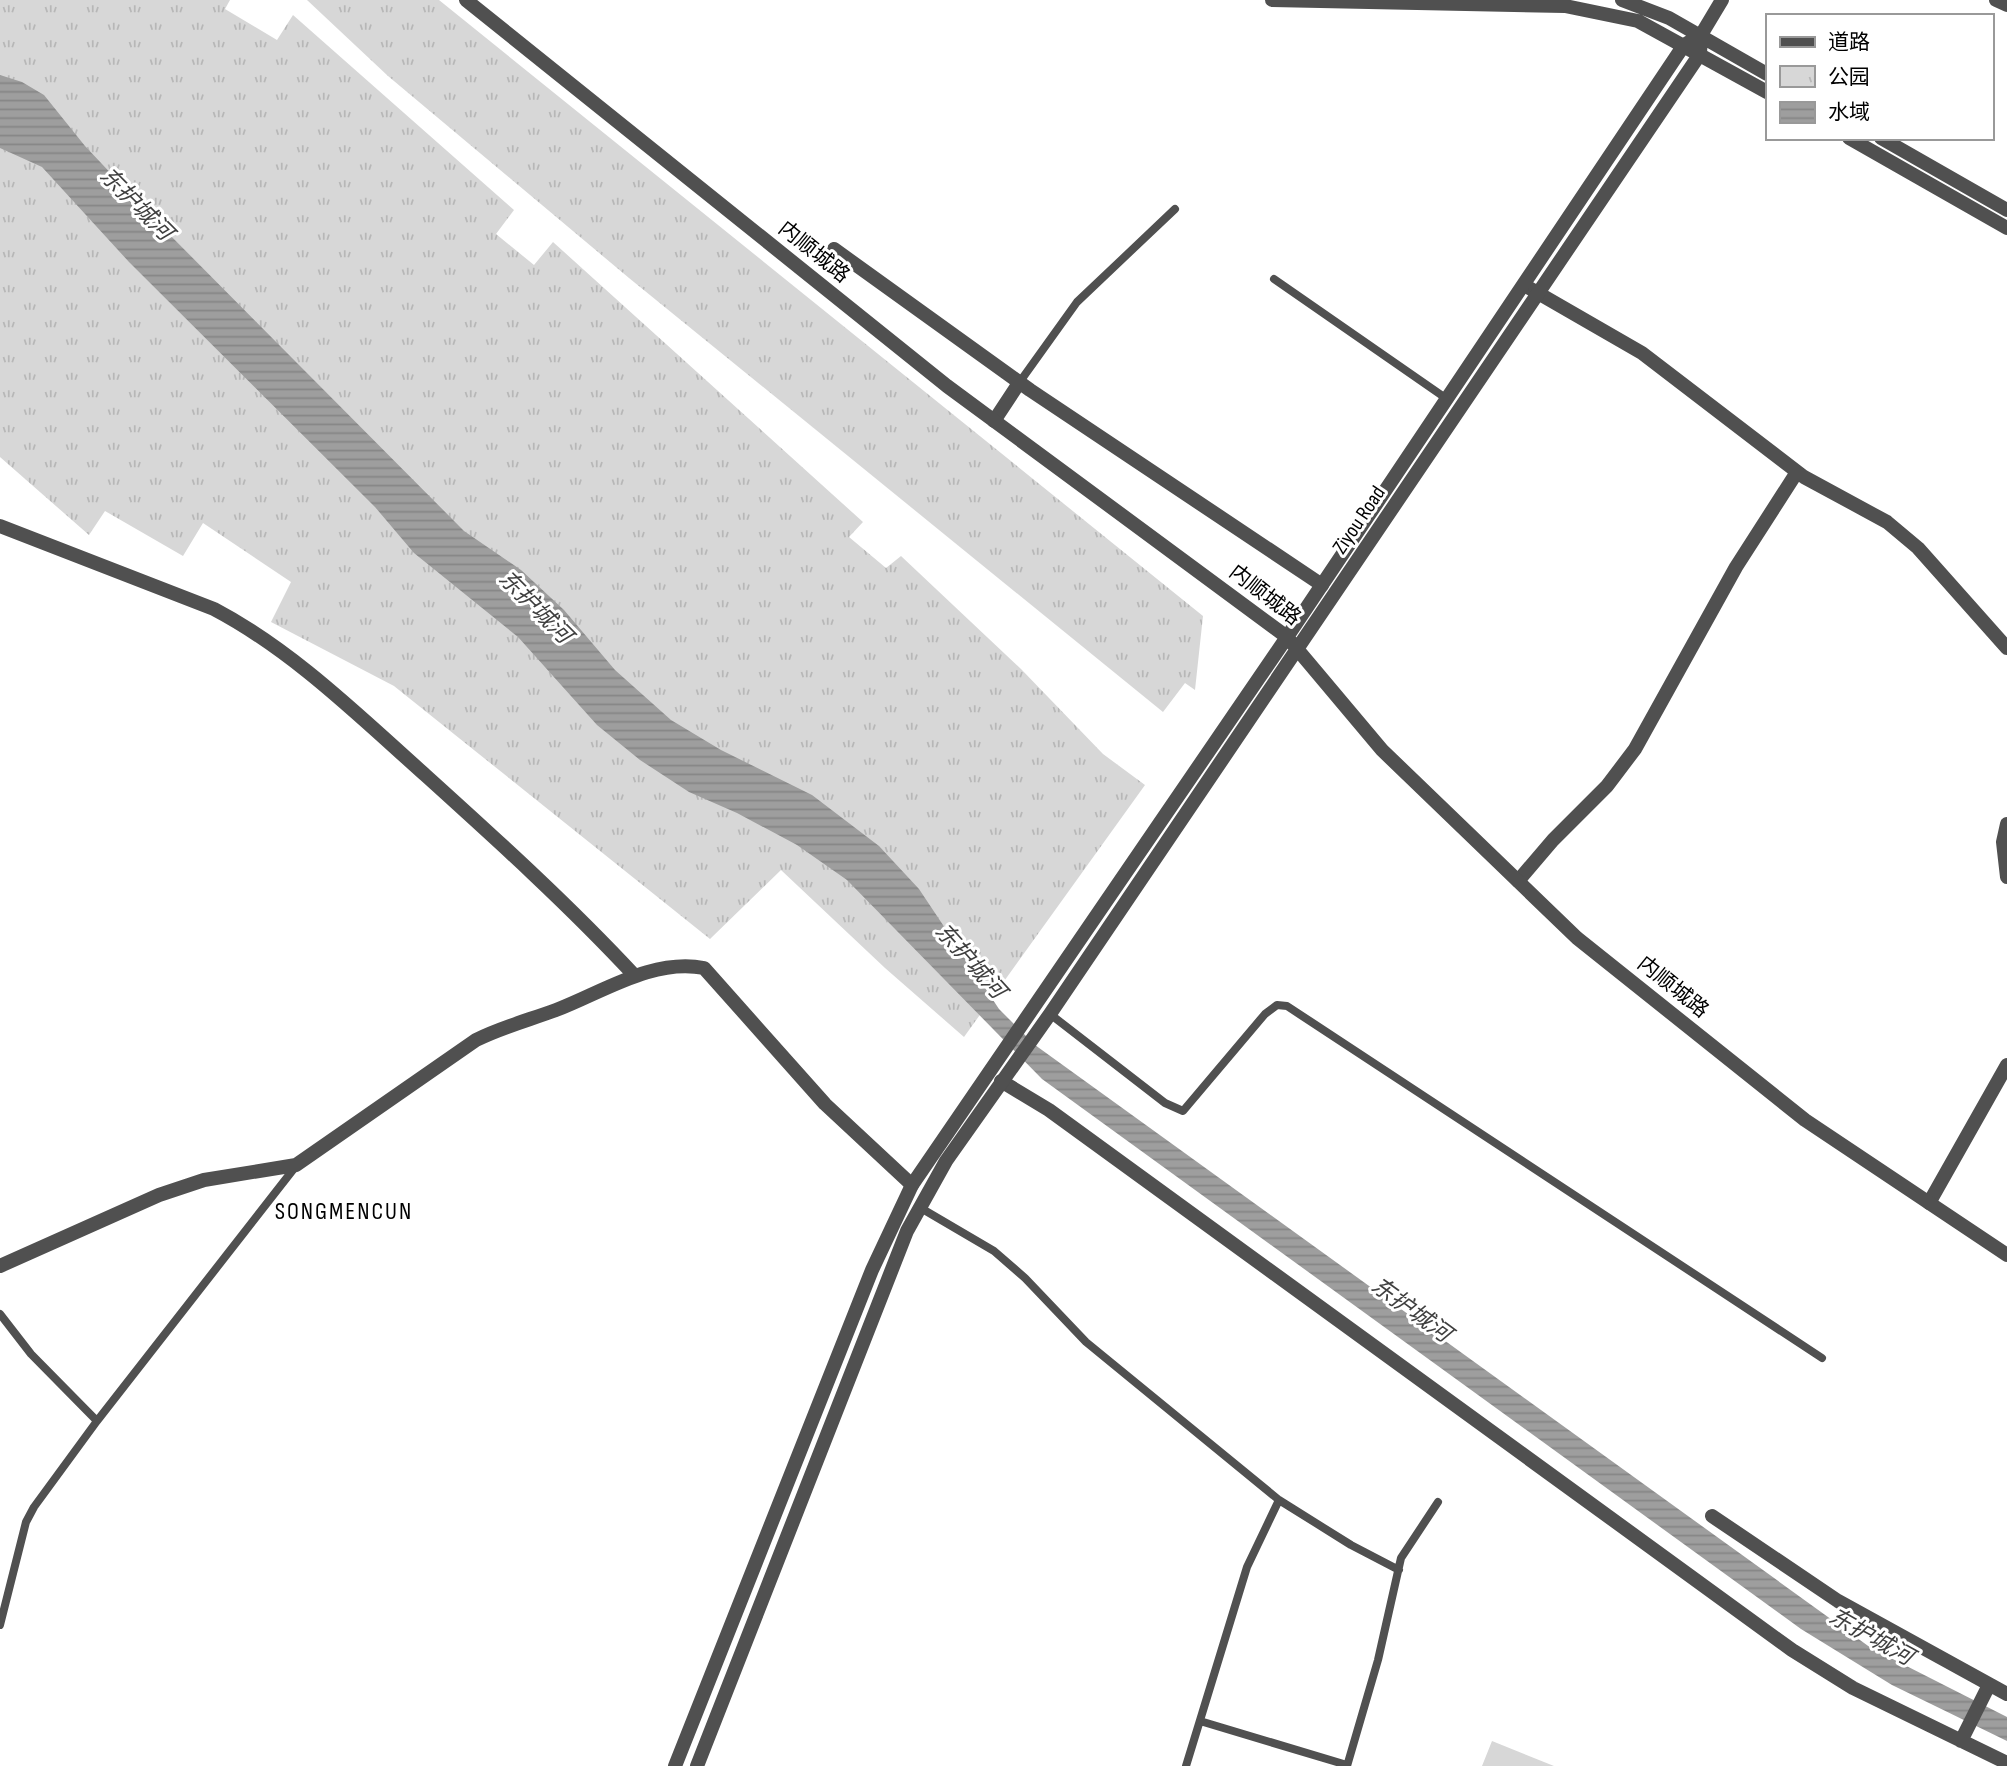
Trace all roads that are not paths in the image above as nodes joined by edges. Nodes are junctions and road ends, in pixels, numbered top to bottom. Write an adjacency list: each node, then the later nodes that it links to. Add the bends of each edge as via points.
1 (467, 0): 23 (street, 内顺城路)
2 (1272, 0): 8 (street, via 1565,6 1638,21)
3 (1622, 0): 7 (street)
4 (1722, 0): 7 (street, Ziyou Road)
5 (1996, 0): 6 (street)
6 (2007, 5)
7 (1701, 35): 8 (street, Ziyou Road); 9 (street, Ziyou Road); 10 (street)
8 (1684, 45): 9 (street); 19 (street, Ziyou Road)
9 (1700, 54): 11 (street); 20 (street, Ziyou Road)
10 (1766, 73)
11 (1766, 91)
12 (1853, 140): 16 (street)
13 (1884, 140): 15 (street)
14 (1175, 209): 21 (lane, via 1077,302)
15 (2007, 210)
16 (2007, 228)
17 (835, 249): 21 (street)
18 (1274, 279): 22 (lane)
19 (1524, 285): 20 (street); 22 (street, Ziyou Road)
20 (1538, 293): 24 (street, via 1642,353); 27 (street, Ziyou Road)
21 (1019, 383): 23 (street); 26 (street)
22 (1447, 399): 26 (street, Ziyou Road)
23 (994, 421): 27 (street, 内顺城路)
24 (1797, 472): 28 (street, via 1887,522 1918,548); 31 (street, via 1736,567 1635,749 1607,786)
25 (0, 526): 32 (street, via 214,610 255,633 374,729 574,910)
26 (1322, 585): 27 (street, Ziyou Road)
27 (1292, 643): 31 (street, 内顺城路, via 1382,750); 33 (street, Ziyou Road)
28 (2007, 648)
29 (2007, 824): 30 (street, via 2003,842)
30 (2007, 877)
31 (1518, 881): 38 (street, 内顺城路, via 1577,938 1805,1119)
32 (635, 976): 36 (street, via 476,1040); 37 (street, via 685,965 704,968 825,1104)
33 (1041, 1018): 35 (street, Ziyou Road); 43 (lane, via 1183,1111 1265,1014 1277,1005 1287,1006)
34 (2007, 1065): 38 (street)
35 (1003, 1071): 37 (street); 39 (street); 53 (street, via 1049,1110 1792,1650 1853,1688)
36 (296, 1165): 41 (street, via 204,1180 159,1195); 44 (lane)
37 (912, 1185): 56 (street, via 872,1270)
38 (1929, 1203): 40 (street, 内顺城路)
39 (919, 1207): 45 (lane, via 994,1251 1086,1342); 57 (street)
40 (2007, 1255)
41 (0, 1266)
42 (0, 1314): 44 (lane, via 31,1354)
43 (1822, 1358)
44 (97, 1421): 49 (lane, via 26,1522)
45 (1279, 1500): 48 (lane); 52 (lane, via 1247,1567)
46 (1437, 1502): 48 (lane, via 1406,1548)
47 (1712, 1517): 50 (street, via 1838,1601)
48 (1399, 1570): 55 (lane)
49 (0, 1625)
50 (1989, 1685): 51 (street); 53 (street)
51 (2007, 1694)
52 (1200, 1721): 55 (lane); 58 (lane)
53 (1961, 1741): 54 (street)
54 (2007, 1763)
55 (1347, 1765)
56 (675, 1766)
57 (696, 1766)
58 (1186, 1766)

